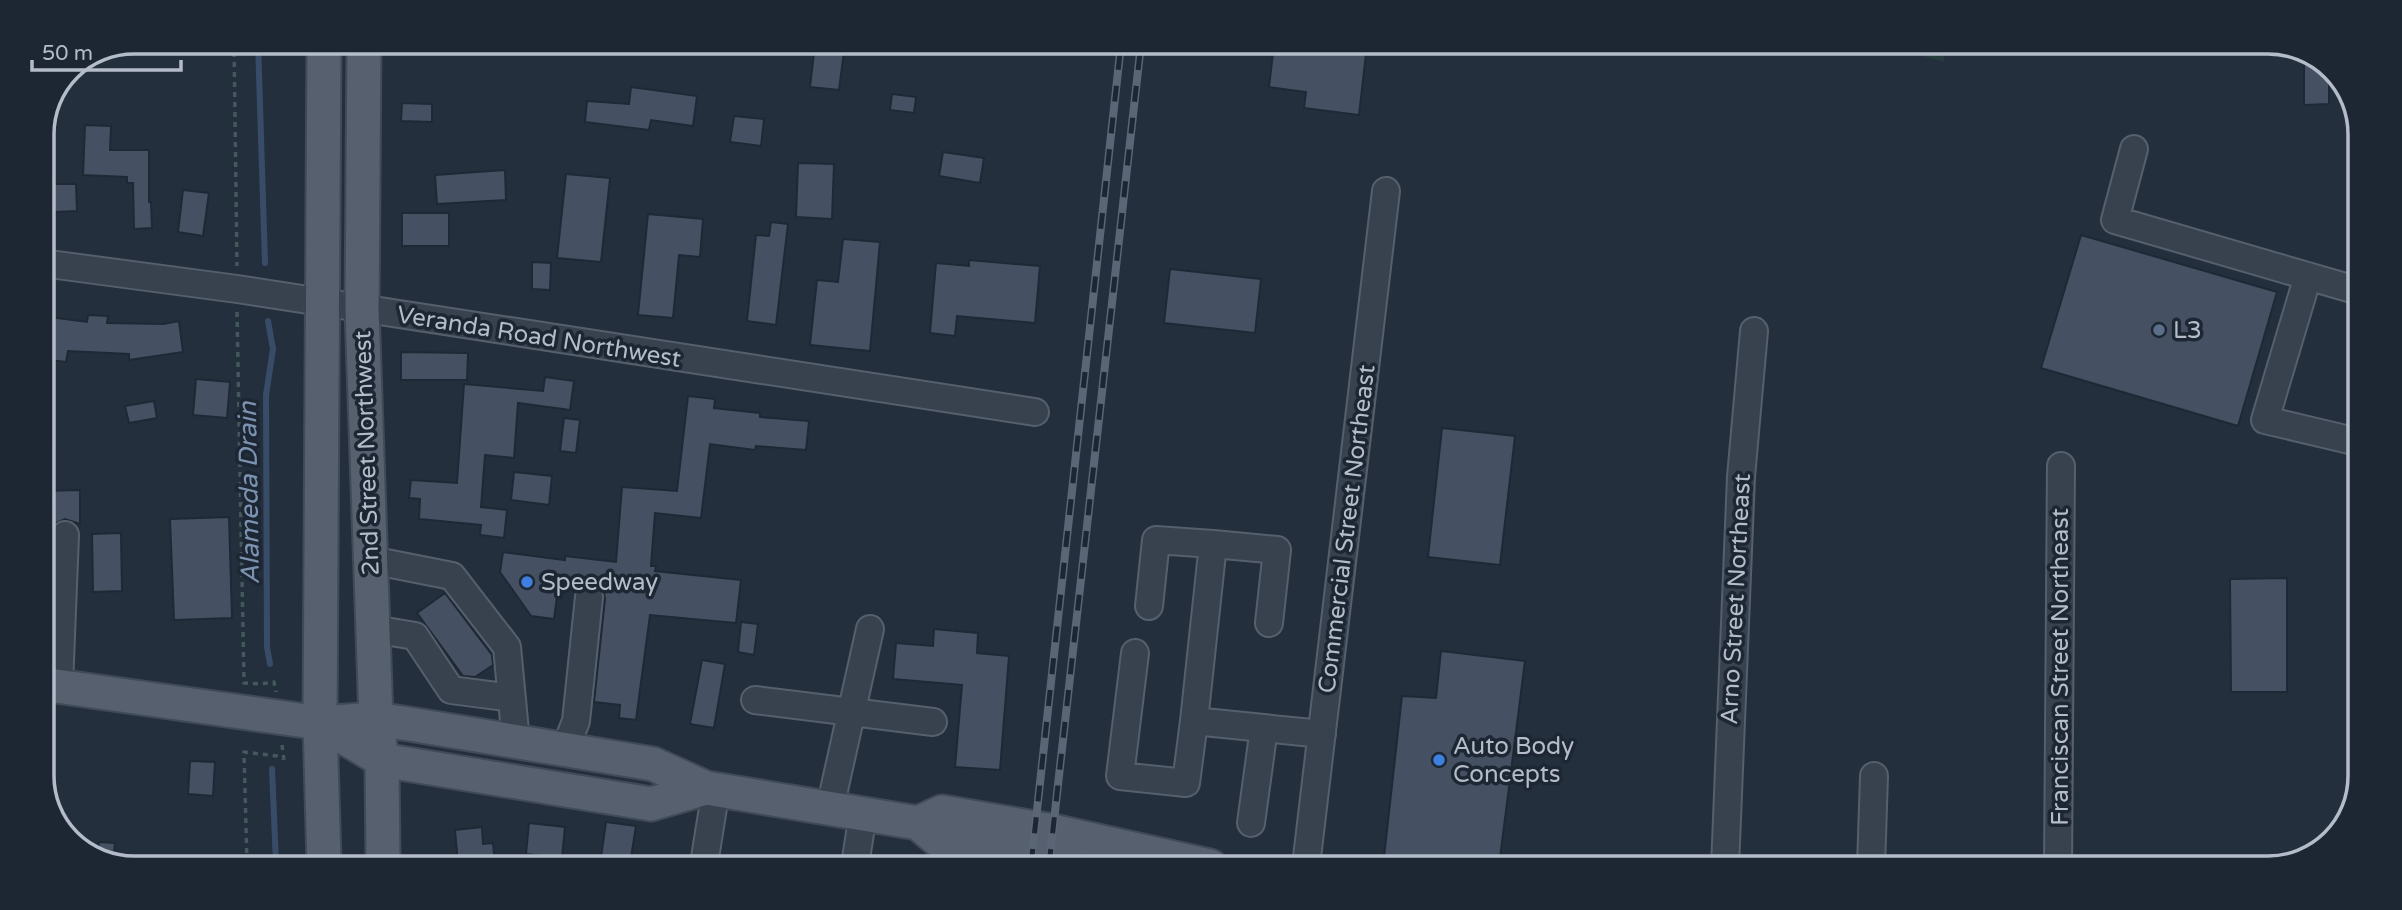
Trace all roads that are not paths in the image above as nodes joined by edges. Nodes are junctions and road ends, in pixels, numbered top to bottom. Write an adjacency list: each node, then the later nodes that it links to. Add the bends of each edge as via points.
1 (324, 54): 8 (main road, 2nd Street Northwest)
2 (364, 54): 9 (main road, 2nd Street Northwest)
3 (2134, 149): 6 (street, via 2115,220)
4 (1387, 191): 33 (street, Commercial Street Northeast)
5 (54, 265): 8 (street, Veranda Road Northwest)
6 (2308, 276): 7 (street); 12 (street, via 2265,420)
7 (2348, 288)
8 (323, 302): 9 (street, Veranda Road Northwest); 31 (main road, 2nd Street Northwest)
9 (362, 309): 11 (street, Veranda Road Northwest); 16 (main road, 2nd Street Northwest)
10 (1754, 331): 49 (street, Arno Street Northeast, via 1741,477)
11 (1035, 412)
12 (2348, 440)
13 (2061, 466): 51 (street, Franciscan Street Northeast)
14 (65, 535): 22 (street)
15 (1213, 544): 18 (street, via 1156,540); 19 (street, via 1277,550); 29 (street)
16 (370, 560): 20 (main road, 2nd Street Northwest); 25 (street, via 452,576 507,647)
17 (589, 597): 35 (street, via 576,721)
18 (1149, 606)
19 (1269, 623)
20 (373, 629): 25 (street, via 415,636 451,690); 28 (main road, 2nd Street Northwest)
21 (870, 629): 27 (street)
22 (54, 645)
23 (1135, 653): 29 (street, via 1120,776 1186,783)
24 (54, 686): 31 (main road)
25 (512, 698): 34 (street)
26 (755, 701): 27 (street)
27 (852, 712): 30 (street); 39 (street)
28 (376, 719): 31 (main road); 34 (main road); 36 (main road, 2nd Street Northwest)
29 (1194, 721): 32 (street)
30 (933, 722)
31 (320, 723): 36 (main road); 43 (main road, 2nd Street Northwest)
32 (1264, 729): 33 (street); 41 (street)
33 (1322, 734): 48 (street, Commercial Street Northeast)
34 (516, 742): 35 (main road)
35 (565, 750): 38 (main road, via 653,764)
36 (382, 760): 38 (main road, via 651,804); 44 (main road, 2nd Street Northwest)
37 (1874, 776): 50 (street)
38 (711, 789): 39 (main road); 45 (street)
39 (831, 808): 40 (main road)
40 (863, 814): 42 (main road, via 918,823 942,812); 46 (street)
41 (1251, 823)
42 (1057, 852): 47 (main road)
43 (324, 856)
44 (383, 856)
45 (705, 856)
46 (856, 856)
47 (1101, 856)
48 (1307, 856)
49 (1726, 856)
50 (1871, 856)
51 (2058, 856)

